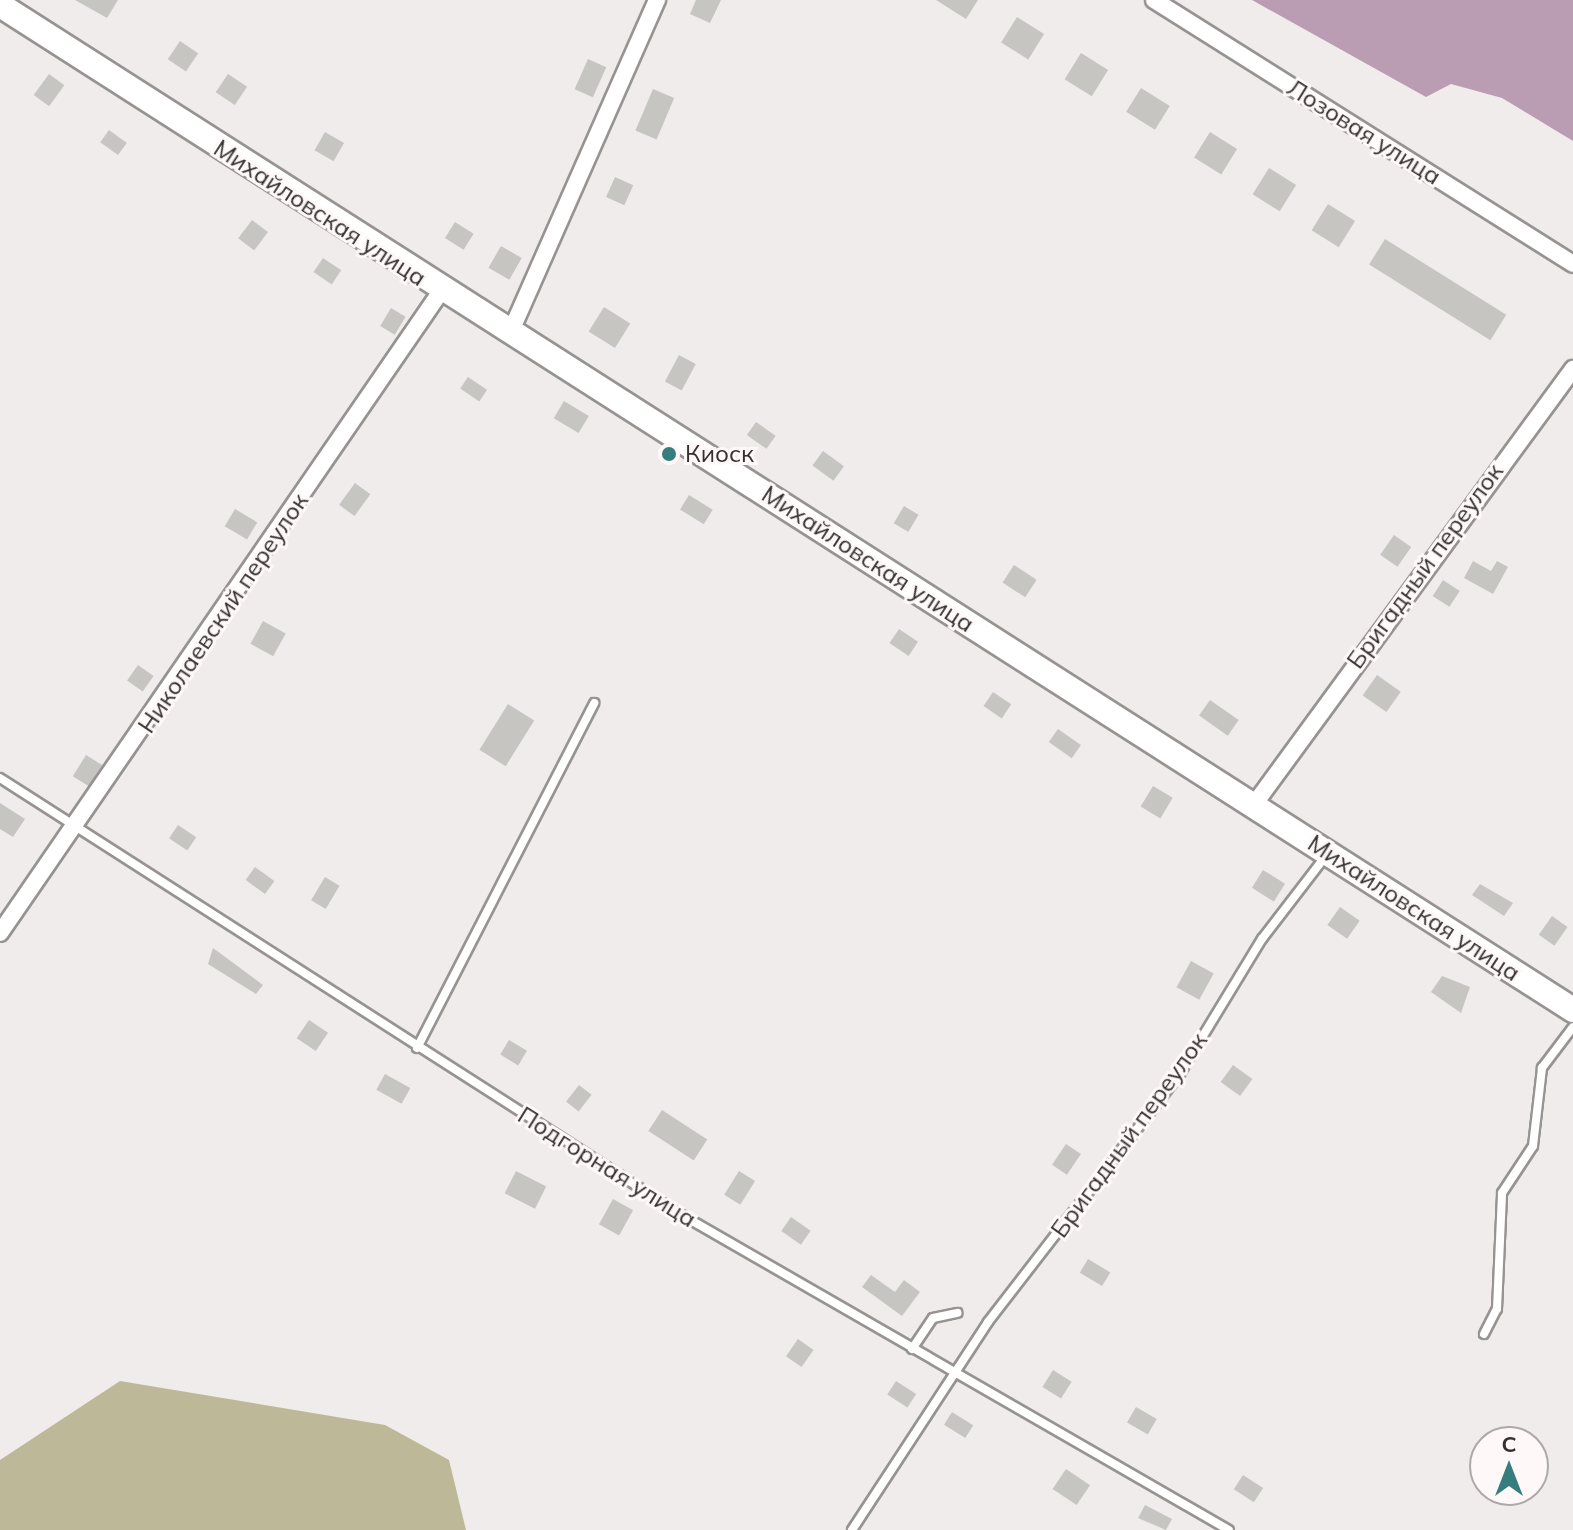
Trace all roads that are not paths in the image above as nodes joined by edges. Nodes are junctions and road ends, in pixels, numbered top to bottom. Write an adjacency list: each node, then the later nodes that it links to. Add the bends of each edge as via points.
1 (657, 0): 6 (street)
2 (1154, 0): 4 (street, Лозовая улица)
3 (0, 5): 5 (street, Михайловская улица)
4 (1573, 264)
5 (441, 291): 6 (street, Михайловская улица); 11 (street, Николаевский переулок)
6 (511, 331): 10 (street, Михайловская улица)
7 (1573, 369): 10 (street, Бригадный переулок)
8 (594, 703): 16 (lane)
9 (0, 778): 11 (lane, Подгорная улица)
10 (1253, 806): 12 (street, Михайловская улица)
11 (78, 827): 13 (street, Николаевский переулок); 16 (lane, Подгорная улица)
12 (1328, 853): 14 (street, Михайловская улица); 20 (lane, Бригадный переулок, via 1262,939 1181,1072)
13 (0, 933)
14 (1573, 1010)
15 (1573, 1027): 18 (lane, via 1542,1068 1533,1146 1502,1193 1497,1309)
16 (417, 1048): 19 (lane, Подгорная улица)
17 (957, 1313): 19 (lane, via 933,1318)
18 (1484, 1334)
19 (912, 1349): 20 (lane, Подгорная улица)
20 (952, 1374): 21 (lane, Бригадный переулок); 22 (lane, Подгорная улица, via 1094,1447)
21 (852, 1530)
22 (1229, 1530)

